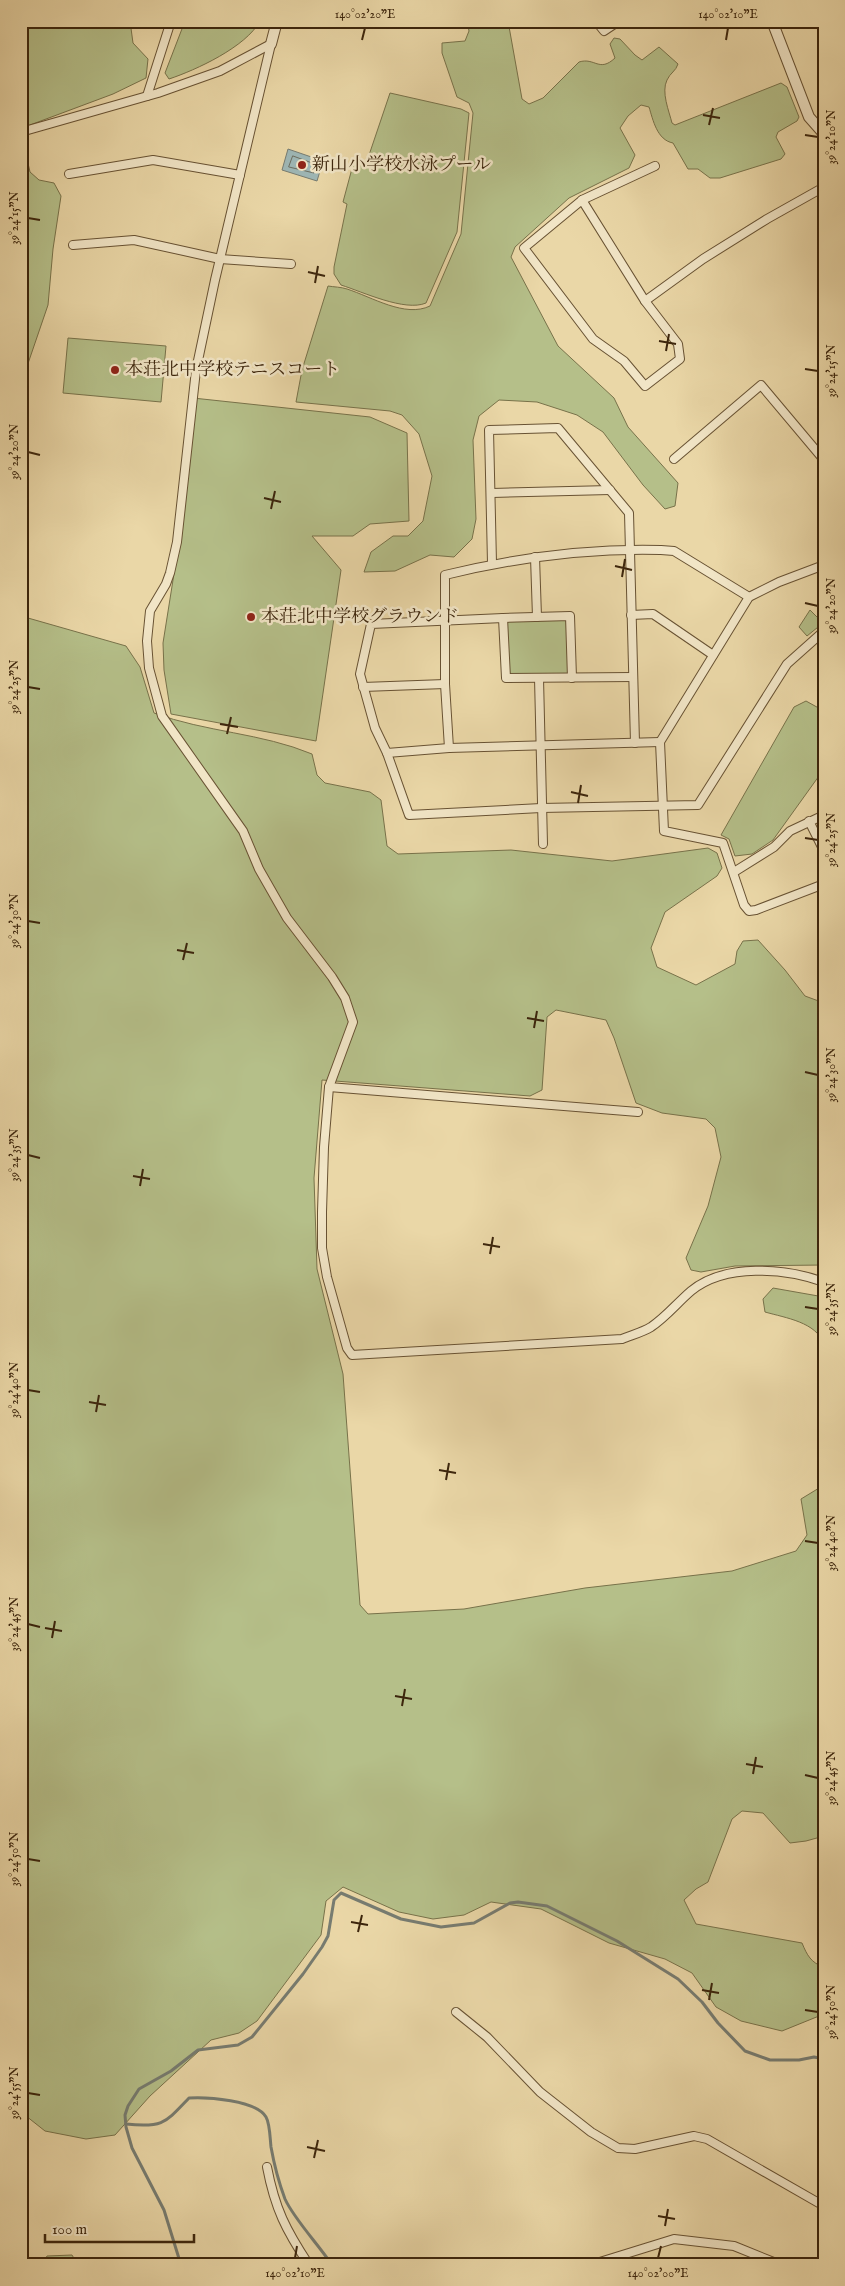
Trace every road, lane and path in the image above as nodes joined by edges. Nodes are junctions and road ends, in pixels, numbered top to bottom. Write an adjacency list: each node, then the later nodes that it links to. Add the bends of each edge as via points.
1 (171, 21): 7 (street)
2 (277, 21): 6 (street)
3 (596, 21): 4 (street, via 604,31)
4 (619, 21)
5 (772, 21): 8 (street, via 809,116)
6 (271, 44): 7 (street, via 220,71); 12 (street)
7 (147, 96): 9 (street)
8 (823, 130)
9 (21, 132)
10 (655, 166): 14 (street)
11 (69, 174): 12 (street, via 153,160)
12 (240, 175): 16 (street)
13 (824, 187): 18 (street, via 703,259)
14 (582, 200): 18 (street); 18 (street, via 524,248 593,339 624,361 645,386 680,359 678,344)
15 (72, 245): 16 (street, via 134,240)
16 (220, 259): 17 (street); 52 (street, via 196,370 177,542 166,584 150,611 149,668 162,716 243,832 259,869 287,918 345,998 353,1022)
17 (291, 264)
18 (646, 301)
19 (674, 459): 20 (street, via 761,385)
20 (824, 460)
21 (610, 490): 22 (street); 22 (street, via 558,428 489,430); 23 (street, via 629,513)
22 (492, 493): 25 (street)
23 (630, 550): 24 (street); 27 (street, via 674,551); 28 (street)
24 (535, 557): 25 (street); 29 (street)
25 (492, 563): 31 (street, via 445,575)
26 (824, 565): 27 (street)
27 (749, 597): 33 (street)
28 (631, 615): 33 (street, via 652,614); 34 (street)
29 (536, 617): 30 (street); 36 (street, via 570,616)
30 (503, 618): 31 (street); 35 (street, via 506,678)
31 (444, 620): 37 (street); 38 (street, via 371,624 360,674)
32 (824, 631): 44 (street, via 787,664 698,805)
33 (713, 655): 39 (street)
34 (632, 677): 36 (street); 40 (street)
35 (539, 678): 36 (street); 41 (street)
36 (572, 678)
37 (445, 684): 38 (street); 42 (street)
38 (363, 687): 43 (street, via 375,728)
39 (660, 742): 40 (street); 44 (street)
40 (635, 743): 41 (street)
41 (541, 744): 42 (street); 45 (street)
42 (449, 748): 43 (street)
43 (387, 752): 45 (street, via 409,815)
44 (663, 805): 45 (street); 50 (street, via 664,831 723,842)
45 (541, 808): 48 (street)
46 (824, 815): 47 (street)
47 (809, 821): 49 (street); 50 (street)
48 (542, 844)
49 (824, 852)
50 (734, 872): 51 (street, via 744,905 749,910)
51 (824, 884)
52 (329, 1087): 53 (street); 54 (street, via 322,1248 336,1316 352,1355 622,1339 649,1328 692,1290 715,1278 759,1270 783,1271)
53 (638, 1112)
54 (824, 1282)
55 (456, 2012): 57 (street, via 486,2037 540,2092 590,2132 618,2148 635,2148 694,2136 707,2139)
56 (267, 2167): 58 (street, via 274,2200 286,2228)
57 (824, 2206)
58 (309, 2265)
59 (590, 2265): 60 (street, via 674,2239 734,2246)
60 (780, 2265)

